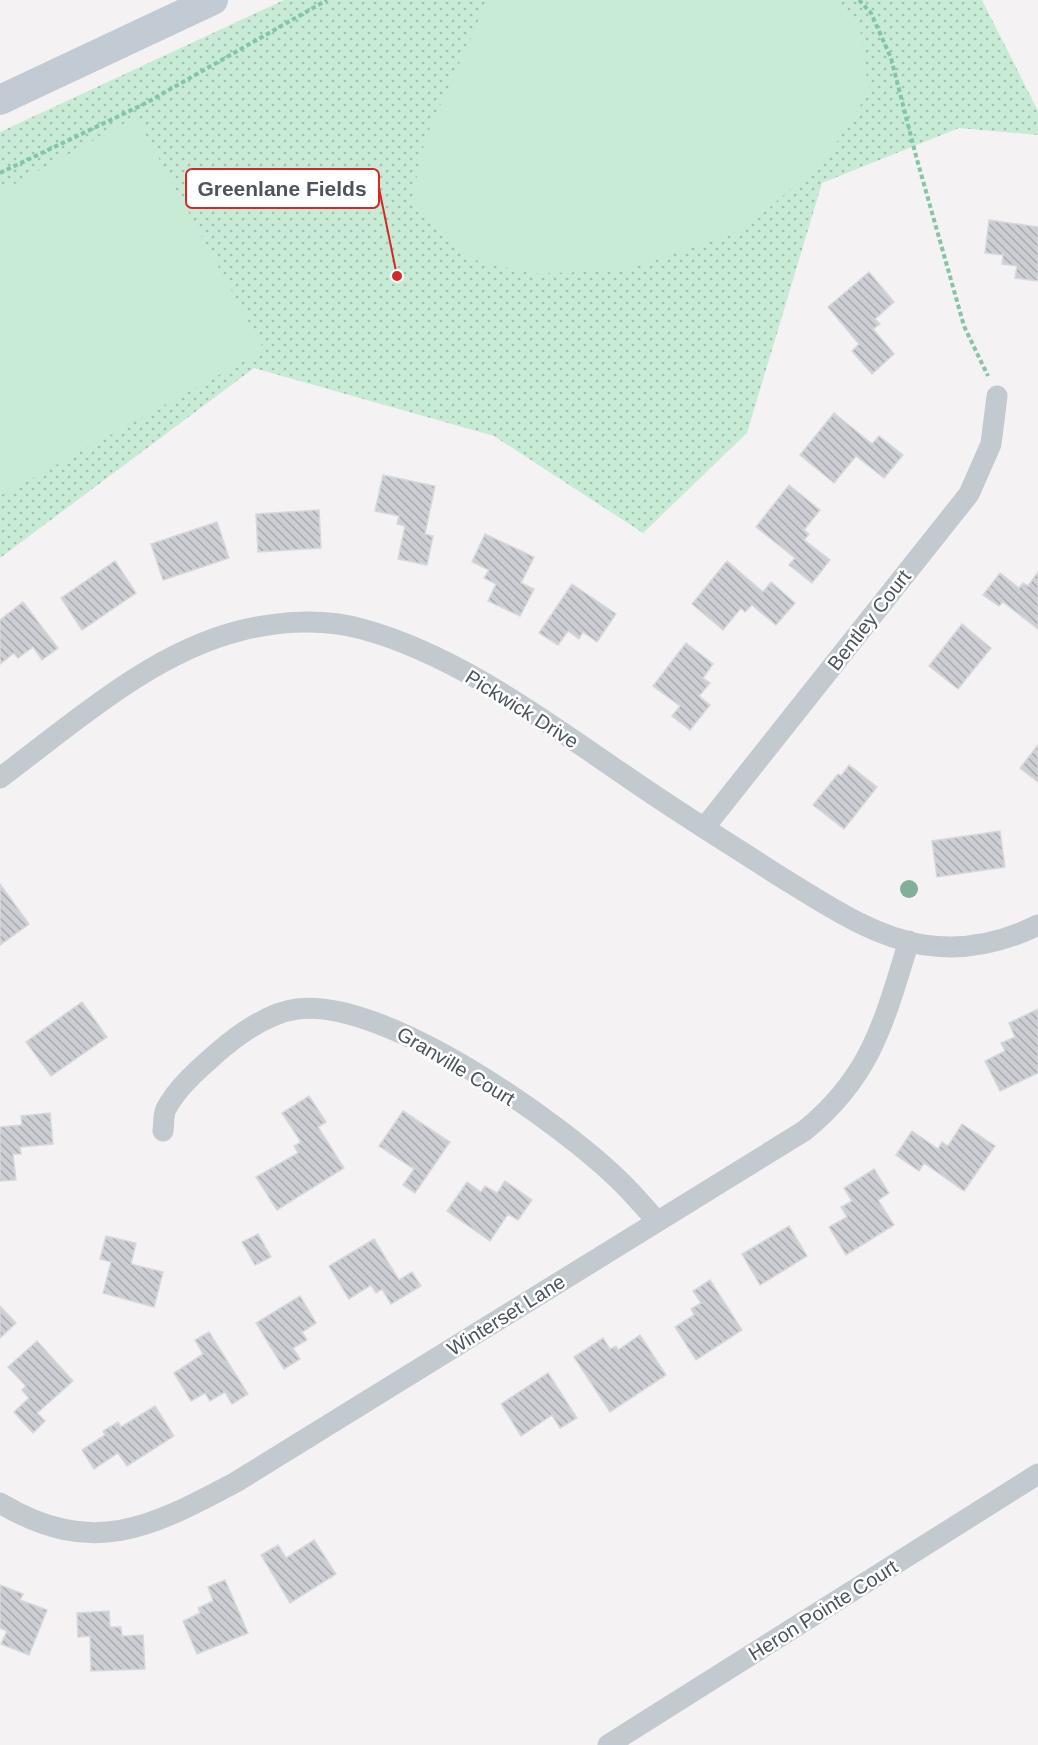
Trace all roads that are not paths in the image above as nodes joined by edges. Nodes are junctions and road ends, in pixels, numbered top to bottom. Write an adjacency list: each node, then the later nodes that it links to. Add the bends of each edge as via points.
1 (213, 0): 2 (street)
2 (0, 100)
3 (997, 396): 5 (street, Bentley Court, via 992,444 969,494)
4 (0, 778): 5 (street, Pickwick Drive, via 102,703 204,641 241,630 319,622 398,640 436,658 550,726)
5 (704, 828): 7 (street, Pickwick Drive, via 840,912)
6 (1038, 925): 7 (street, Pickwick Drive, via 986,944 955,947)
7 (909, 941): 9 (street, Winterset Lane, via 879,1035 850,1086 830,1109 804,1131)
8 (163, 1131): 9 (street, Granville Court, via 165,1110 180,1089 244,1032 270,1017 297,1009 328,1009 389,1027 448,1057 584,1150)
9 (657, 1221): 11 (street, Winterset Lane, via 236,1482 175,1515 115,1533 83,1533 43,1524)
10 (1038, 1474): 12 (street, Heron Pointe Court)
11 (0, 1503)
12 (608, 1745)

